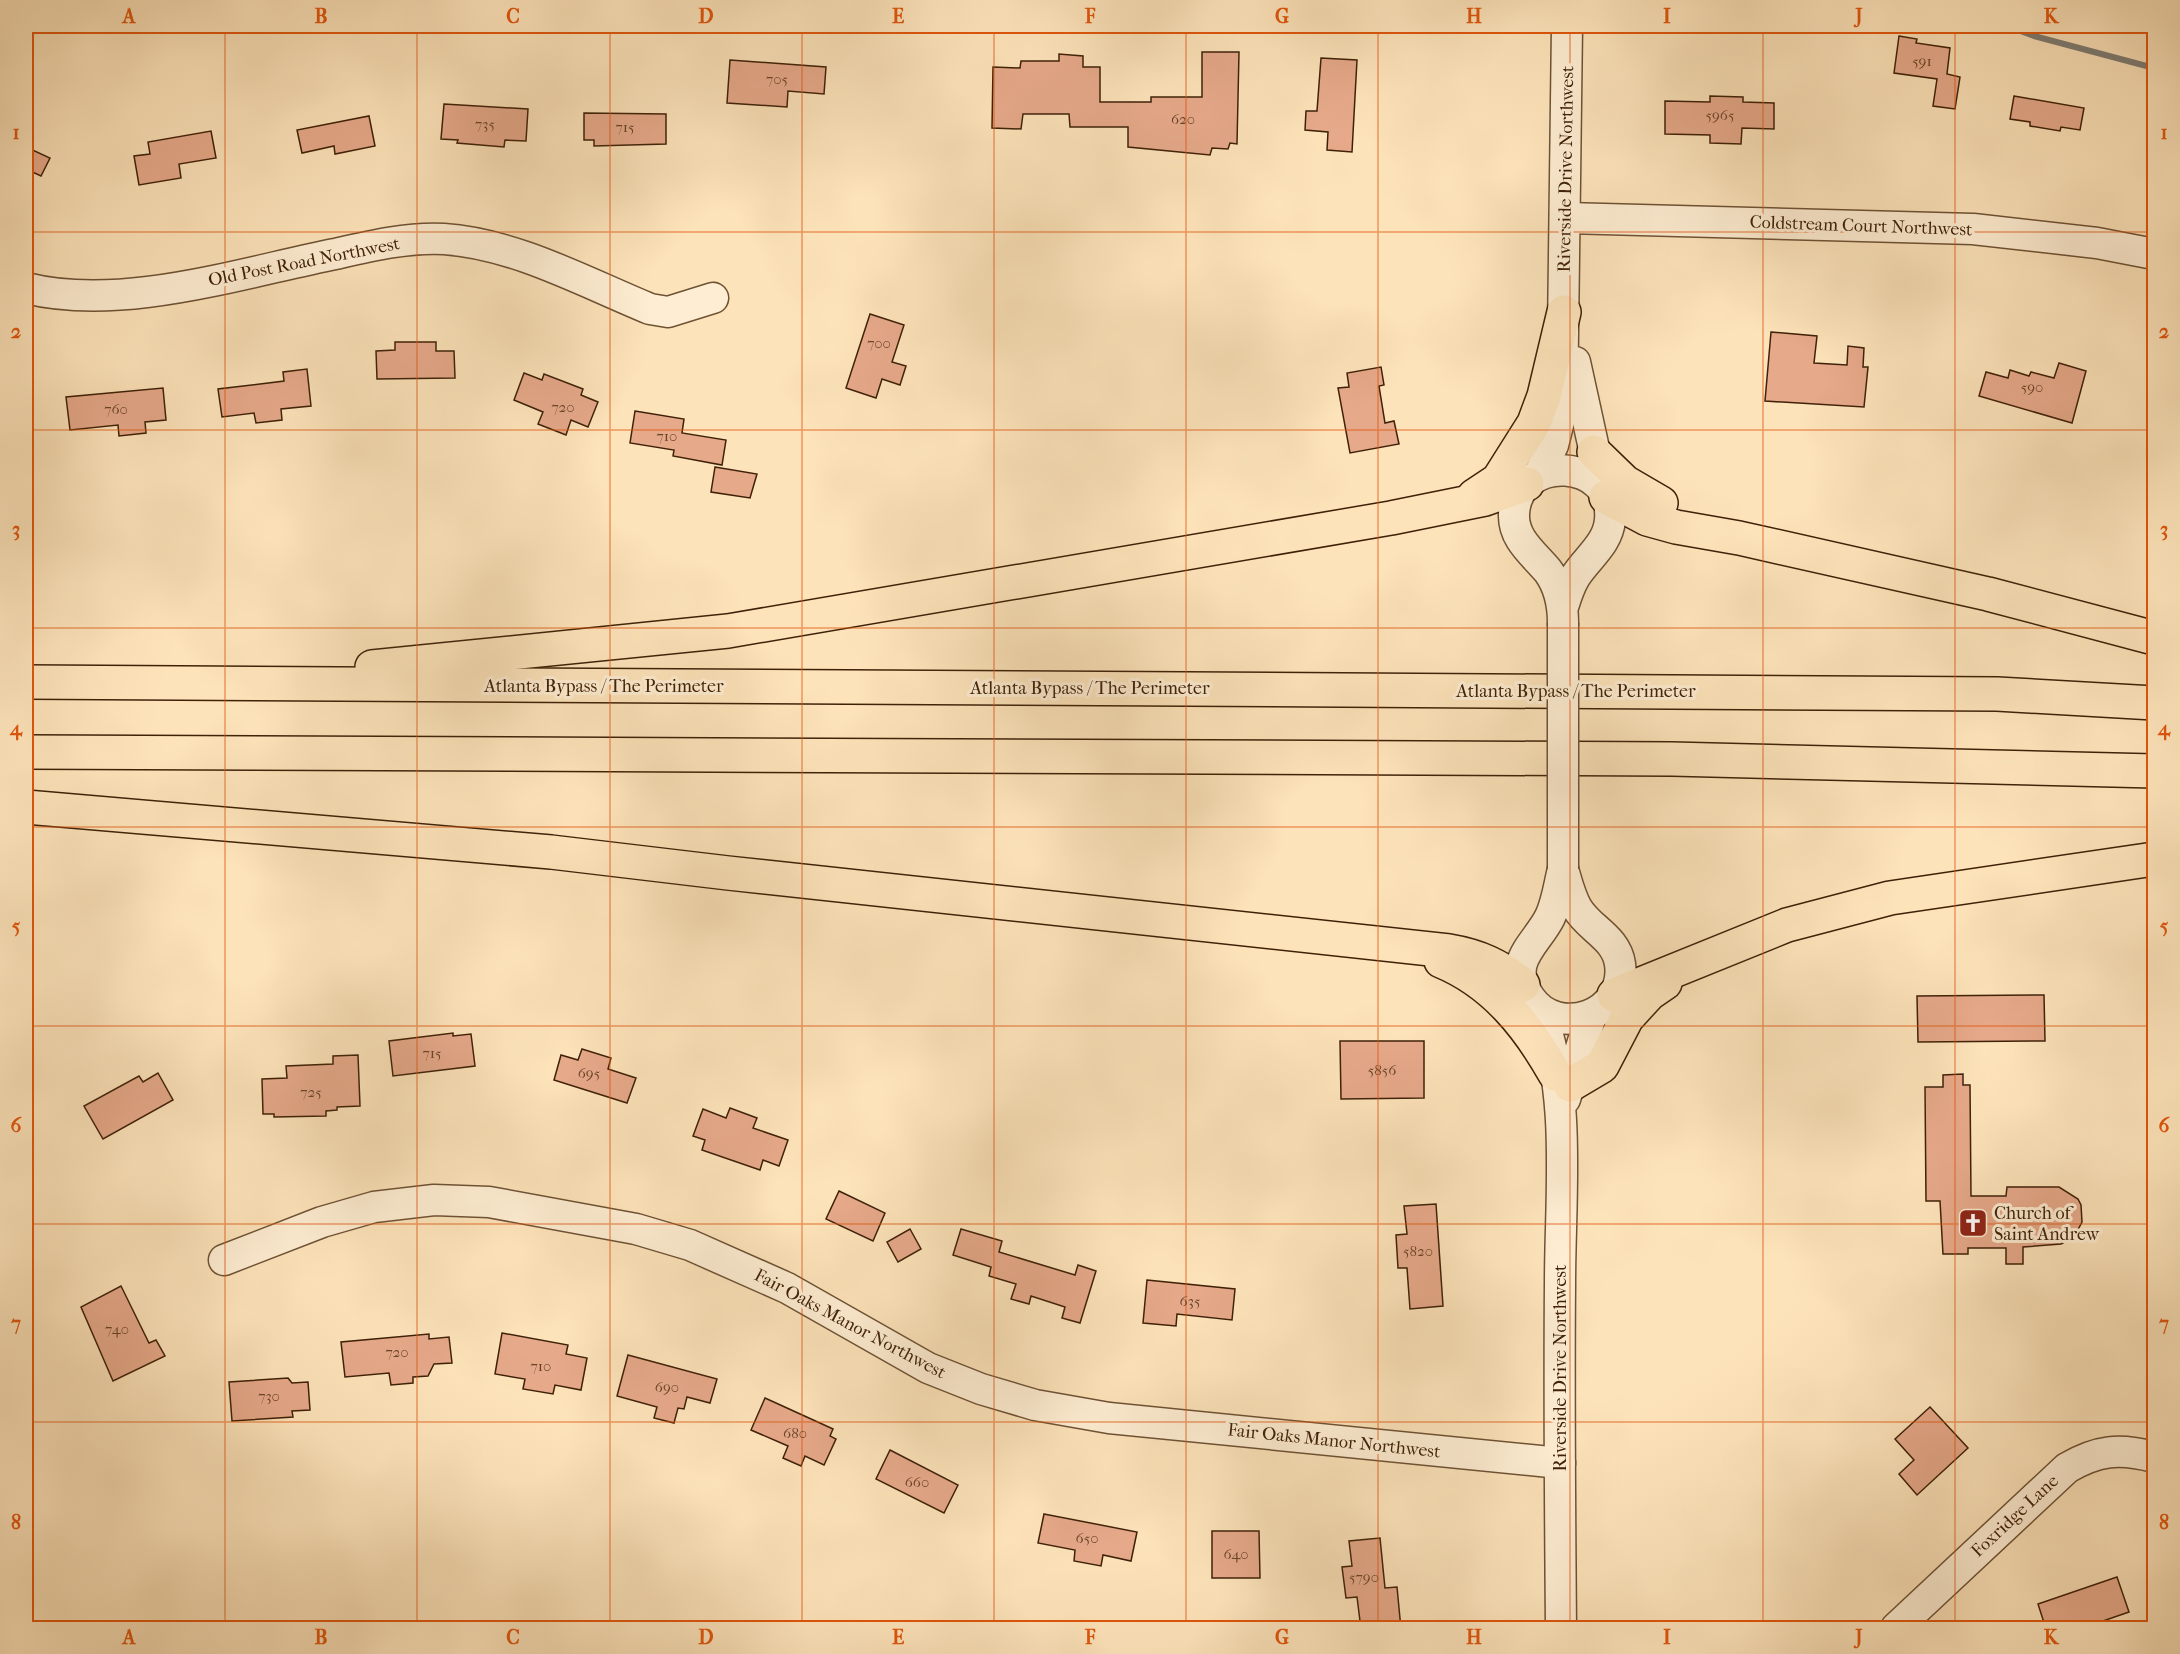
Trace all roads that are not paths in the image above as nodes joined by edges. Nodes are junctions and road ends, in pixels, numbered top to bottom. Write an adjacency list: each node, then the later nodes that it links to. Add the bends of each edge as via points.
1 (1567, 26): 2 (street, Riverside Drive Northwest)
2 (1566, 218): 3 (street, Coldstream Court Northwest, via 1973,228); 6 (street, Riverside Drive Northwest)
3 (2154, 254)
4 (26, 288): 5 (street, Old Post Road Northwest, via 92,296 143,294 382,244 441,239 512,252 650,309 668,312)
5 (713, 298)
6 (1564, 312): 7 (street, Riverside Drive Northwest); 8 (street, Riverside Drive Northwest, via 1562,410 1553,445); 10 (highway, via 1534,423 1498,480)
7 (1594, 452): 9 (street, Riverside Drive Northwest); 11 (highway, via 1637,490)
8 (1533, 479): 9 (street, via 1553,469 1574,470 1593,480); 10 (highway, via 1485,499); 12 (street, Riverside Drive Northwest, via 1518,497 1515,520 1522,542 1549,573)
9 (1604, 493): 11 (highway, via 1647,519); 12 (street, Riverside Drive Northwest, via 1610,518 1608,532 1576,576)
10 (1464, 503): 15 (highway, via 728,631)
11 (1739, 538): 13 (highway, via 1988,594)
12 (1563, 615): 21 (street, bridge)
13 (2154, 638)
14 (26, 682): 15 (highway, Atlanta Bypass / The Perimeter)
15 (224, 683): 16 (highway, Atlanta Bypass / The Perimeter, via 1973,694)
16 (2154, 703)
17 (26, 752): 18 (highway, via 1672,759)
18 (2154, 771)
19 (26, 807): 22 (highway, via 551,852)
20 (2154, 859): 23 (highway, via 1890,898 1787,925)
21 (1563, 869): 24 (street, Riverside Drive Northwest, via 1549,919 1522,959); 25 (street, Riverside Drive Northwest, via 1577,909 1609,939 1616,951 1619,980)
22 (1406, 946): 24 (highway, via 1473,955 1493,963); 26 (highway, via 1456,967 1487,987 1515,1013)
23 (1692, 964): 25 (highway); 26 (highway, via 1649,994 1627,1018 1602,1066)
24 (1532, 998): 25 (street, via 1564,1019); 26 (street, Riverside Drive Northwest, via 1547,1029)
25 (1602, 1006): 26 (street, Riverside Drive Northwest)
26 (1563, 1089): 29 (street, Riverside Drive Northwest)
27 (224, 1260): 29 (street, Fair Oaks Manor Northwest, via 322,1222 374,1207 435,1200 489,1202 636,1228 690,1245 787,1288 928,1368 1035,1405 1108,1418)
28 (2154, 1458): 31 (street, Foxridge Lane, via 2111,1451 2088,1456 2067,1468)
29 (1560, 1463): 30 (street, Riverside Drive Northwest)
30 (1561, 1629)
31 (1896, 1629)

